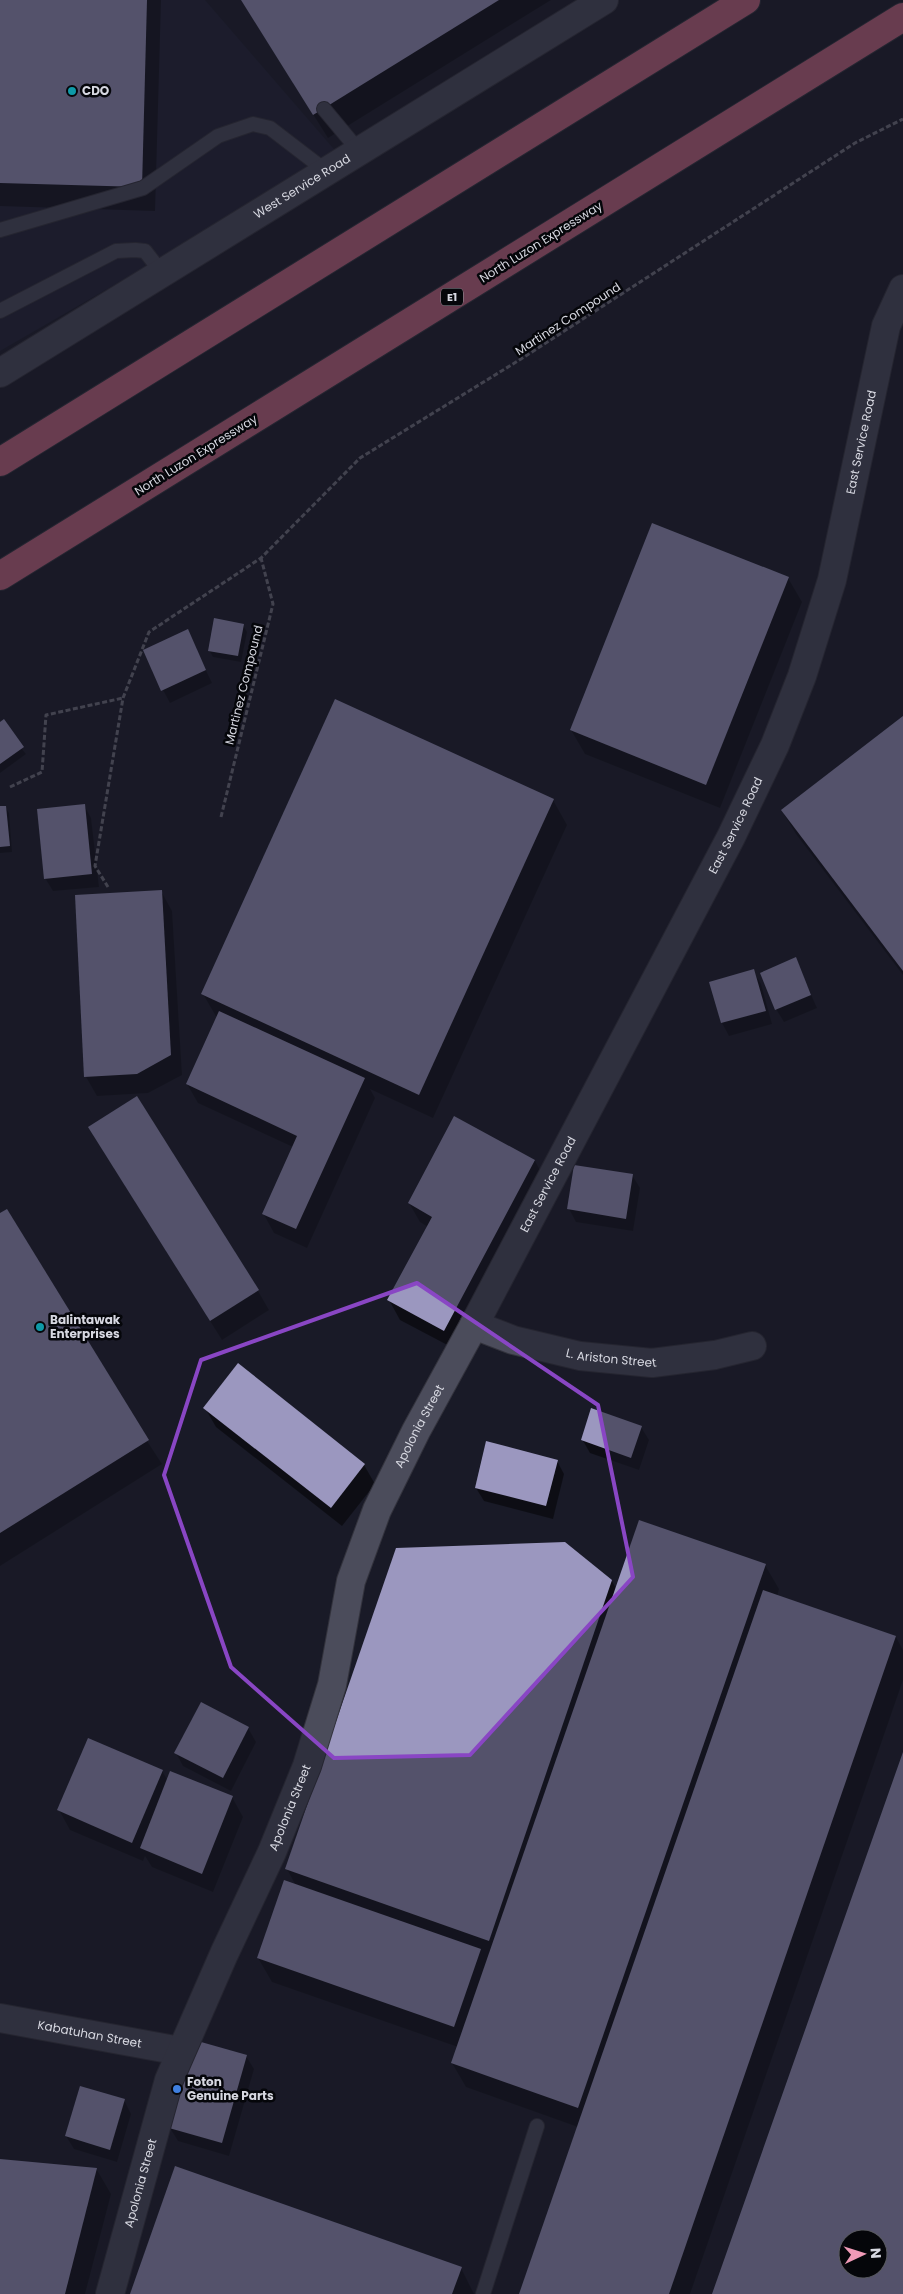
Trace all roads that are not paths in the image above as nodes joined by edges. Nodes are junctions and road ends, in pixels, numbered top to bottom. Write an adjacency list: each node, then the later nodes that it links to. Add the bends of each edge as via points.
1 (604, 0): 5 (main road, West Service Road)
2 (746, 0): 12 (highway)
3 (903, 17): 13 (highway, North Luzon Expressway / E1)
4 (324, 108): 5 (lane)
5 (358, 151): 6 (main road, West Service Road)
6 (326, 171): 7 (lane, via 270,128 253,124 218,136 143,188); 8 (main road, West Service Road)
7 (0, 230)
8 (162, 273): 10 (lane, via 145,251 116,252); 11 (main road, West Service Road)
9 (903, 290): 14 (main road, East Service Road, via 886,326 832,580 802,676 775,745 731,837)
10 (0, 310)
11 (0, 373)
12 (0, 462)
13 (0, 576)
14 (474, 1325): 15 (main road, L. Ariston Street, via 513,1340 580,1356 652,1363 715,1356); 17 (main road, Apolonia Street, via 377,1510 351,1581 332,1685 307,1766 272,1852)
15 (752, 1346)
16 (0, 2018): 17 (main road, Kabatuhan Street)
17 (180, 2051): 19 (main road, Apolonia Street, via 168,2080)
18 (537, 2126): 20 (lane)
19 (110, 2294)
20 (483, 2294)

